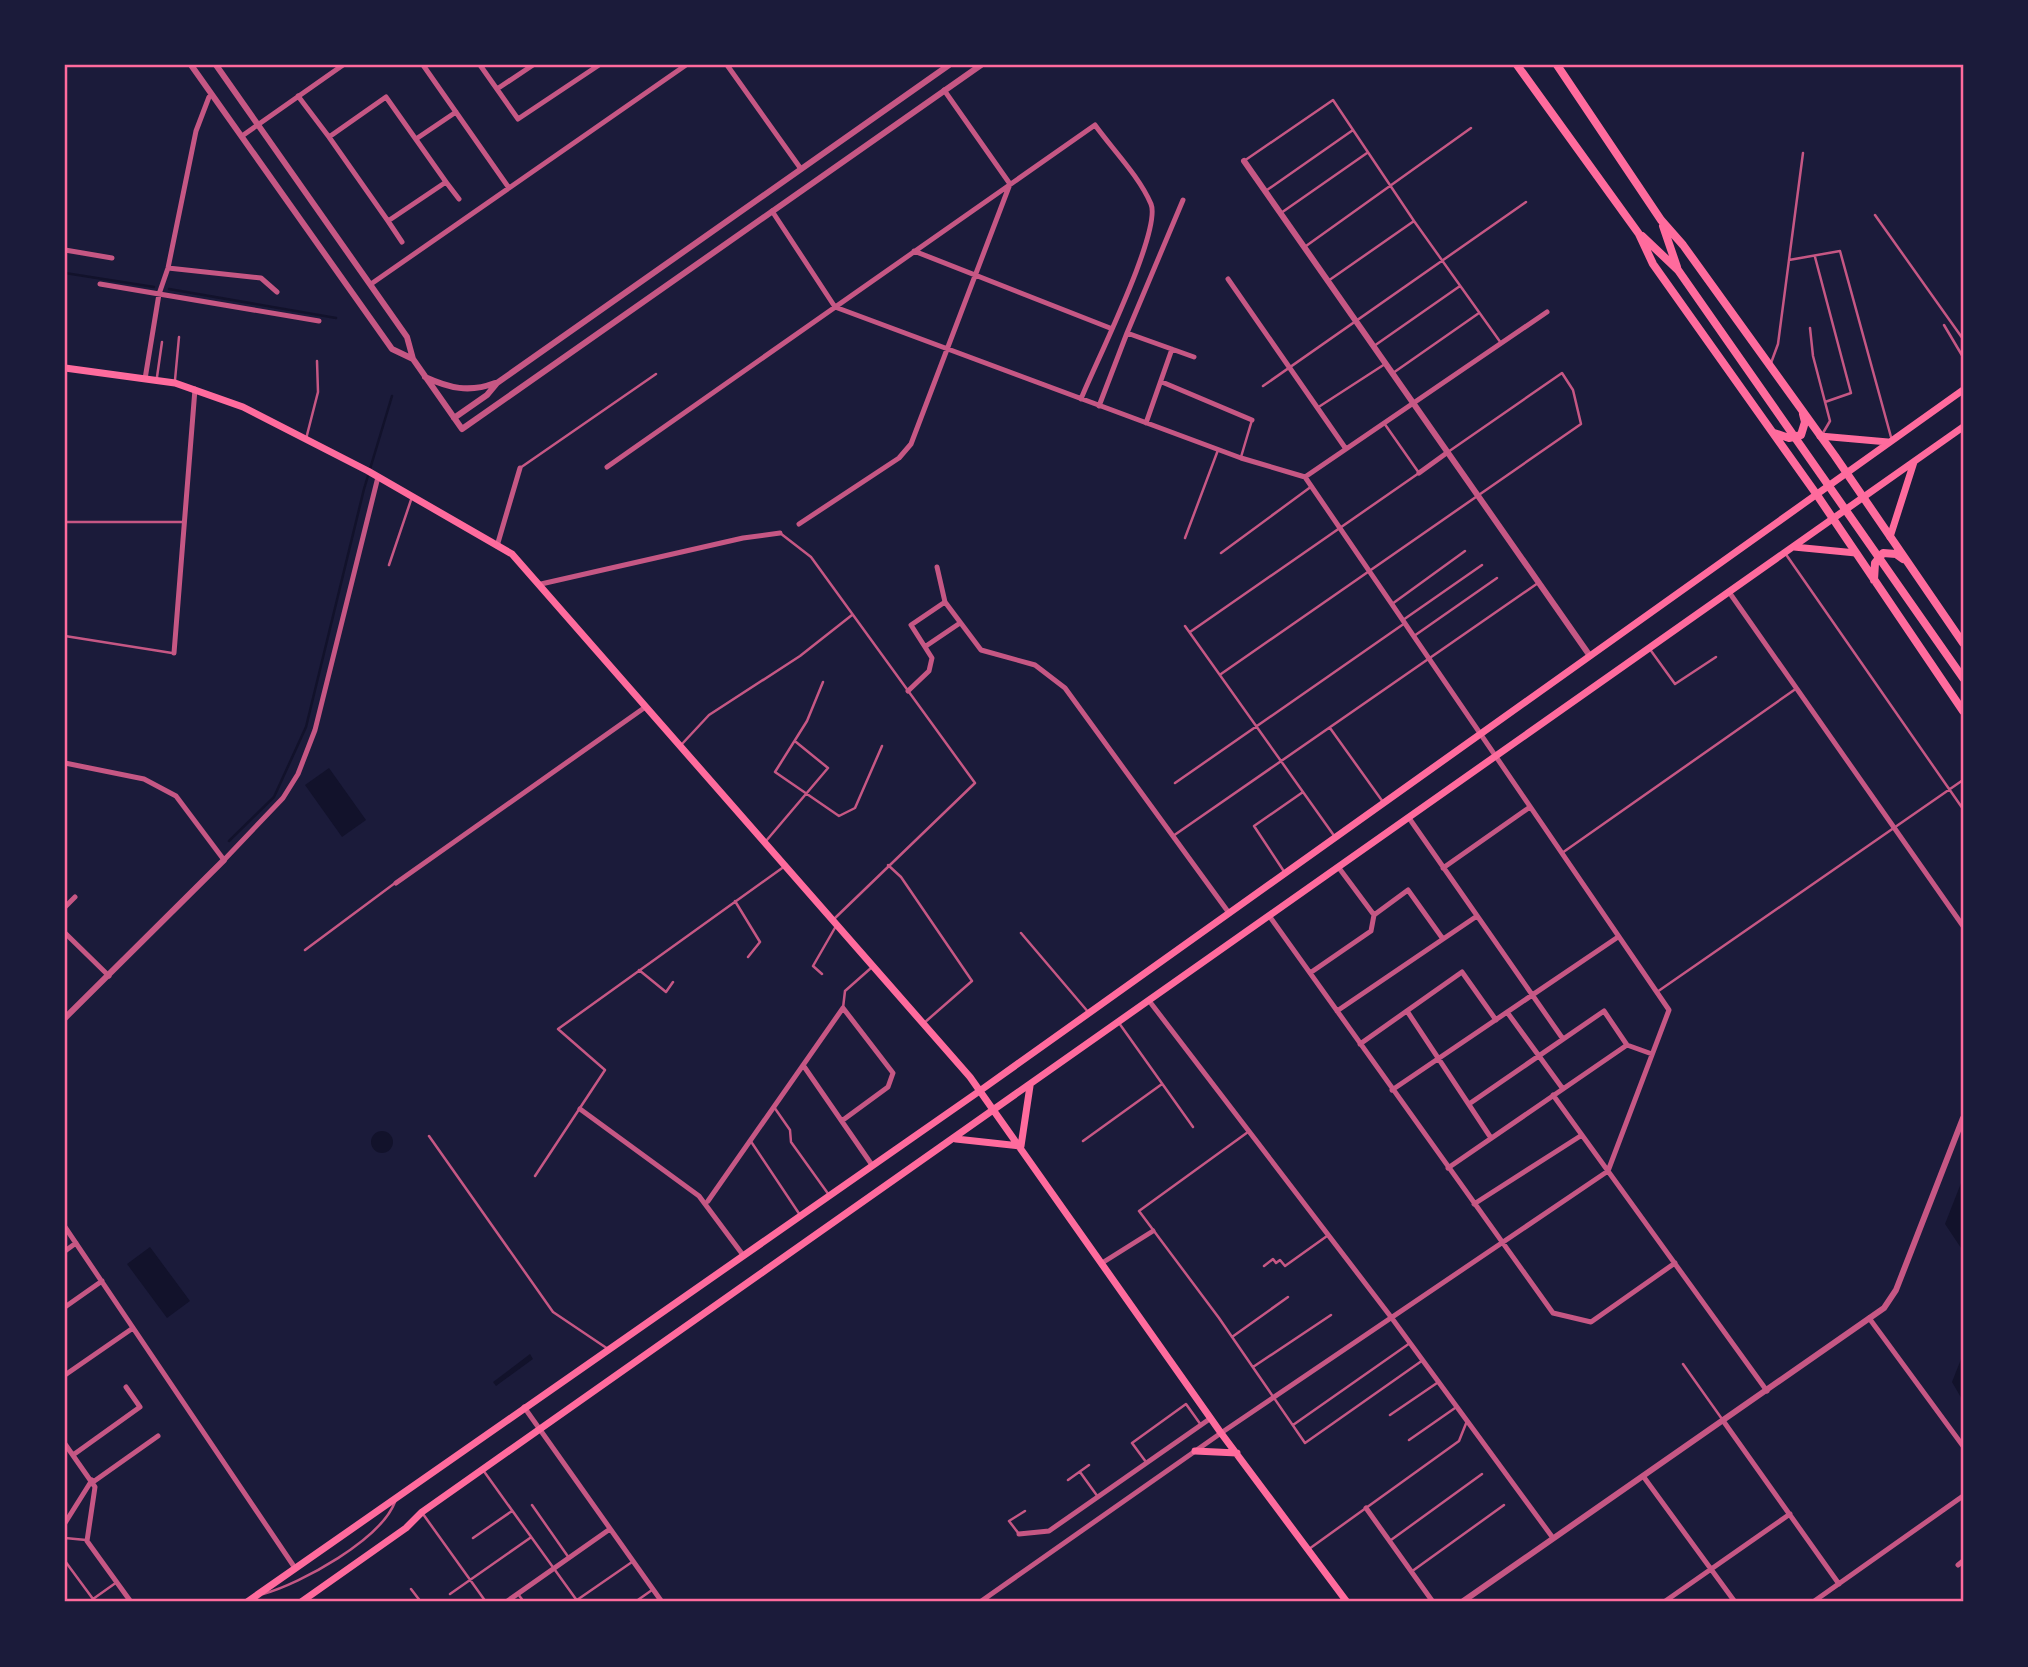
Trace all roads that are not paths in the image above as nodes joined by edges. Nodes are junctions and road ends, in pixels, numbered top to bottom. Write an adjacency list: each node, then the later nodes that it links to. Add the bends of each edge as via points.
1 (191, 65): 22 (street)
2 (216, 65): 19 (street)
3 (343, 65): 16 (street)
4 (423, 65): 18 (street)
5 (480, 65): 14 (street)
6 (533, 65): 14 (street)
7 (598, 65): 14 (street, via 518,119)
8 (686, 65): 32 (street)
9 (727, 65): 28 (street)
10 (949, 65): 28 (street)
11 (981, 65): 15 (street)
12 (1517, 65): 43 (main road)
13 (1557, 65): 40 (main road)
14 (497, 89)
15 (944, 90): 30 (street); 37 (street)
16 (298, 96): 19 (street); 23 (street)
17 (209, 97): 52 (street, via 196,131)
18 (456, 112): 24 (street); 32 (street)
19 (257, 125): 22 (street); 58 (street)
20 (1471, 128): 31 (lane)
21 (1353, 130): 25 (lane); 27 (lane, via 1333,100); 33 (lane)
22 (242, 136): 80 (street, via 392,349)
23 (328, 137): 24 (street, via 386,97); 41 (street)
24 (416, 139): 29 (street)
25 (1368, 153): 31 (lane); 38 (lane)
26 (1803, 153): 50 (lane)
27 (1244, 160): 33 (street)
28 (801, 169): 93 (street)
29 (446, 182): 34 (street); 41 (street)
30 (1010, 184): 47 (street); 54 (street); 68 (street, via 1095,125 1139,184 1152,205 1153,224)
31 (1389, 185): 42 (lane); 45 (lane)
32 (509, 188): 58 (street)
33 (1265, 191): 38 (street)
34 (459, 200)
35 (1183, 200): 70 (street)
36 (1526, 202): 51 (lane)
37 (772, 211): 62 (street); 103 (street, via 462,429)
38 (1281, 213): 45 (street)
39 (1875, 215): 72 (lane)
40 (1661, 220): 53 (main road); 83 (main road)
41 (388, 221): 44 (street)
42 (1414, 221): 51 (lane); 56 (lane)
43 (1639, 234): 53 (main road); 108 (main road, via 1653,264)
44 (402, 242)
45 (1304, 247): 56 (street)
46 (65, 250): 49 (street)
47 (914, 251): 54 (street); 62 (street)
48 (1815, 257): 50 (lane); 98 (lane, via 1851,393); 111 (lane, via 1840,251)
49 (112, 258)
50 (1789, 260): 83 (lane, via 1778,344)
51 (1442, 261): 59 (lane); 66 (lane)
52 (168, 268): 60 (street, via 261,278); 61 (street)
53 (1678, 270): 169 (main road)
54 (974, 276): 68 (street); 77 (street)
55 (1228, 279): 85 (street)
56 (1328, 281): 66 (street)
57 (100, 284): 61 (street)
58 (371, 284): 80 (street, via 407,337)
59 (1460, 286): 64 (lane); 75 (lane)
60 (277, 292)
61 (159, 294): 65 (street); 89 (street)
62 (835, 307): 77 (street); 117 (street)
63 (1547, 312): 74 (street)
64 (1479, 313): 74 (lane); 86 (lane)
65 (319, 321)
66 (1357, 322): 75 (street); 85 (lane)
67 (1944, 325): 79 (lane)
68 (1111, 328): 97 (street)
69 (1810, 328): 98 (lane)
70 (1127, 333): 76 (street); 100 (street)
71 (179, 337): 92 (lane)
72 (1963, 338)
73 (162, 342): 90 (lane)
74 (1501, 343): 99 (street)
75 (1374, 346): 82 (street)
76 (1172, 349): 78 (street); 91 (street)
77 (945, 350): 97 (street); 131 (street, via 911,444 899,458)
78 (1194, 357)
79 (1963, 357)
80 (413, 359): 88 (street)
81 (317, 361): 110 (lane, via 318,392)
82 (1386, 364): 86 (street); 101 (lane)
83 (1769, 366): 102 (main road)
84 (65, 368): 89 (main road)
85 (1290, 369): 94 (lane); 101 (street)
86 (1393, 373): 99 (street)
87 (656, 374): 118 (lane)
88 (424, 376): 93 (street, via 452,388); 103 (street)
89 (145, 379): 90 (main road)
90 (157, 381): 92 (main road)
91 (1161, 382): 104 (street); 106 (street)
92 (175, 383): 95 (main road)
93 (497, 383): 103 (street)
94 (1263, 386)
95 (195, 389): 110 (main road); 130 (street)
96 (1963, 390): 111 (main road)
97 (1080, 399): 100 (street)
98 (1825, 402): 109 (lane, via 1830,421)
99 (1413, 403): 105 (street); 114 (street)
100 (1099, 406): 106 (street)
101 (1317, 408): 112 (street)
102 (1803, 414): 108 (main road, via 1801,435 1789,438); 109 (main road)
103 (454, 418)
104 (1252, 420): 115 (lane)
105 (1384, 422): 112 (street); 119 (lane)
106 (1146, 423): 113 (street)
107 (1963, 427): 116 (main road)
108 (1772, 432): 125 (main road)
109 (1821, 436): 111 (main road); 120 (main road)
110 (306, 439): 121 (main road)
111 (1891, 441): 120 (main road)
112 (1346, 449): 122 (street)
113 (1218, 450): 115 (street); 135 (lane)
114 (1448, 453): 119 (street); 124 (street); 124 (lane, via 1562,373 1573,390 1581,424)
115 (1241, 458): 122 (street)
116 (1914, 462): 127 (main road); 134 (main road)
117 (607, 467)
118 (520, 468): 136 (street)
119 (1419, 472): 132 (lane)
120 (1846, 473): 125 (main road); 127 (main road)
121 (374, 475): 126 (main road); 198 (street, via 315,730 298,774)
122 (1305, 477): 123 (street)
123 (1312, 486): 132 (street); 140 (lane)
124 (1477, 495): 146 (lane); 149 (street)
125 (1816, 495): 128 (main road); 165 (main road)
126 (412, 497): 136 (main road); 143 (lane)
127 (1864, 498): 128 (main road); 134 (main road)
128 (1833, 519): 137 (main road); 141 (main road)
129 (65, 522): 130 (lane)
130 (184, 522): 164 (street)
131 (799, 524)
132 (1340, 527): 146 (street); 158 (lane)
133 (780, 533): 150 (street); 154 (lane, via 811,557)
134 (1890, 537): 142 (main road)
135 (1185, 538)
136 (497, 546): 150 (main road, via 512,554)
137 (1793, 547): 139 (main road); 141 (main road)
138 (1465, 551): 153 (lane)
139 (1785, 552): 151 (main road); 186 (lane)
140 (1221, 553)
141 (1856, 553): 148 (main road)
142 (1906, 561): 148 (main road, via 1883,553 1875,563); 161 (main road)
143 (389, 565)
144 (1482, 565): 155 (lane)
145 (937, 567): 152 (street)
146 (1369, 570): 153 (street); 168 (lane)
147 (1497, 578): 160 (lane)
148 (1874, 580): 174 (main road)
149 (1538, 583): 165 (street); 167 (lane)
150 (541, 584): 173 (main road)
151 (1729, 592): 163 (main road); 171 (street)
152 (945, 602): 156 (street); 162 (street, via 912,625)
153 (1392, 604): 155 (street)
154 (852, 615): 172 (lane); 179 (lane, via 800,656 709,715)
155 (1404, 621): 160 (street); 175 (lane)
156 (960, 623): 162 (street); 194 (street, via 981,650 1027,662 1065,688)
157 (1185, 626): 158 (lane)
158 (1190, 632): 168 (lane)
159 (65, 636): 164 (lane)
160 (1414, 636): 167 (street)
161 (1963, 643)
162 (926, 646): 172 (street, via 932,658 929,671)
163 (1649, 648): 166 (lane, via 1675,684); 181 (main road)
164 (174, 653)
165 (1590, 656): 177 (main road)
166 (1716, 657)
167 (1429, 659): 176 (lane); 177 (street)
168 (1221, 674): 175 (lane)
169 (1963, 678)
170 (823, 682): 178 (lane)
171 (1797, 688): 193 (street); 197 (lane)
172 (908, 691): 199 (lane, via 975,783)
173 (644, 708): 179 (main road); 204 (street)
174 (1963, 710)
175 (1257, 726): 182 (lane); 185 (lane)
176 (1330, 727): 182 (lane); 189 (lane)
177 (1481, 734): 181 (street); 189 (main road)
178 (796, 742): 188 (lane, via 775,772); 188 (lane, via 828,768)
179 (680, 746): 196 (main road)
180 (883, 746): 188 (lane, via 855,808 839,816)
181 (1496, 757): 190 (street); 192 (main road)
182 (1282, 761): 187 (lane); 194 (lane)
183 (65, 763): 198 (street, via 144,779 176,796)
184 (1963, 780): 186 (lane)
185 (1175, 783)
186 (1950, 789): 191 (lane); 193 (lane)
187 (1303, 792): 195 (lane); 203 (lane, via 1254,825)
188 (805, 795): 196 (lane)
189 (1383, 803): 195 (main road)
190 (1530, 807): 197 (street); 202 (street)
191 (1963, 809)
192 (1409, 818): 201 (main road); 202 (street)
193 (1895, 828): 213 (street); 226 (lane)
194 (1173, 836): 208 (street)
195 (1335, 837): 203 (main road)
196 (764, 843): 200 (main road)
197 (1562, 853): 216 (street)
198 (225, 860): 224 (street)
199 (888, 865): 212 (lane); 236 (lane, via 972,981)
200 (785, 866): 206 (lane); 212 (main road)
201 (1339, 867): 209 (street); 211 (main road)
202 (1443, 868): 210 (street)
203 (1285, 873): 208 (main road)
204 (396, 883): 218 (lane)
205 (75, 897): 207 (street)
206 (736, 901): 219 (lane, via 760,942); 221 (lane)
207 (65, 907)
208 (1228, 913): 233 (main road)
209 (1374, 915): 217 (street, via 1408,890); 223 (street, via 1371,931)
210 (1477, 916): 217 (street); 227 (street)
211 (1270, 917): 223 (street); 228 (main road)
212 (834, 923): 220 (main road); 222 (lane, via 813,965)
213 (1963, 926)
214 (65, 933): 224 (street)
215 (1021, 933): 233 (lane)
216 (1618, 937): 226 (street); 227 (street)
217 (1443, 939): 231 (street)
218 (305, 950)
219 (747, 957)
220 (873, 966): 229 (lane, via 845,990); 236 (main road)
221 (639, 970): 225 (lane, via 666,992); 253 (lane, via 558,1029 605,1070)
222 (822, 974)
223 (1310, 974): 231 (street)
224 (109, 976): 234 (street)
225 (673, 982)
226 (1657, 992): 241 (street, via 1669,1010)
227 (1533, 995): 232 (street); 238 (street)
228 (1150, 1002): 237 (main road); 258 (street)
229 (843, 1008): 244 (street); 256 (street, via 892,1073 888,1087)
230 (1407, 1011): 235 (street, via 1462,972); 239 (street); 243 (street)
231 (1337, 1012): 239 (street)
232 (1507, 1012): 235 (street); 242 (street)
233 (1089, 1013): 248 (main road)
234 (65, 1018)
235 (1496, 1020): 243 (street)
236 (923, 1023): 248 (main road)
237 (1119, 1023): 245 (lane); 246 (main road)
238 (1563, 1039): 240 (street, via 1604,1011); 242 (street)
239 (1360, 1044): 249 (street)
240 (1627, 1045): 241 (street); 247 (street)
241 (1652, 1054): 268 (street)
242 (1539, 1056): 247 (street); 251 (street)
243 (1439, 1058): 249 (street); 251 (street)
244 (803, 1065): 252 (street); 256 (street)
245 (1162, 1084): 257 (lane); 264 (lane)
246 (1030, 1086): 254 (main road); 265 (main road)
247 (1563, 1089): 250 (street)
248 (981, 1090): 254 (main road); 266 (main road)
249 (1392, 1090): 267 (street)
250 (1553, 1096): 259 (street); 261 (street)
251 (1469, 1104): 261 (street)
252 (774, 1107): 263 (street); 270 (lane, via 790,1130 791,1142)
253 (580, 1109): 269 (lane); 271 (street)
254 (995, 1111): 262 (main road); 265 (main road)
255 (1963, 1118): 289 (street, via 1892,1296)
256 (843, 1120): 266 (street)
257 (1193, 1127)
258 (1249, 1131): 275 (lane, via 1139,1211); 276 (street)
259 (1582, 1135): 268 (street); 272 (street)
260 (429, 1136): 293 (lane, via 553,1312)
261 (1491, 1138): 267 (street)
262 (955, 1139): 265 (main road); 310 (main road)
263 (750, 1140): 271 (street); 273 (lane)
264 (1083, 1141)
265 (1021, 1146): 281 (main road)
266 (872, 1165): 270 (main road)
267 (1448, 1168): 272 (street)
268 (1608, 1171): 278 (street); 282 (street)
269 (534, 1176)
270 (830, 1195): 273 (main road)
271 (706, 1202): 280 (street)
272 (1474, 1204): 278 (street)
273 (800, 1215): 280 (main road)
274 (65, 1227): 277 (street)
275 (1153, 1231): 281 (street); 291 (lane)
276 (1328, 1235): 283 (lane, via 1285,1266 1273,1259); 288 (street)
277 (76, 1243): 279 (street); 284 (street)
278 (1502, 1244): 282 (street, via 1553,1313 1591,1322); 288 (street)
279 (65, 1251)
280 (743, 1255): 293 (main road)
281 (1102, 1263): 305 (main road)
282 (1675, 1263): 300 (street)
283 (1264, 1266)
284 (102, 1282): 286 (street); 290 (street)
285 (1288, 1297): 291 (lane)
286 (65, 1307)
287 (1331, 1315): 296 (lane)
288 (1391, 1317): 292 (street); 301 (street)
289 (1870, 1318): 300 (street); 314 (street)
290 (133, 1328): 297 (street); 350 (street)
291 (1232, 1337): 296 (lane)
292 (1410, 1343): 294 (street); 309 (lane)
293 (608, 1349): 302 (main road)
294 (1423, 1360): 298 (street); 309 (lane, via 1305,1443)
295 (1683, 1364): 307 (lane)
296 (1253, 1367): 301 (lane)
297 (65, 1375)
298 (1438, 1382): 303 (street); 304 (lane)
299 (126, 1387): 315 (street, via 140,1407)
300 (1767, 1391): 307 (street)
301 (1273, 1399): 309 (lane); 311 (street)
302 (524, 1407): 310 (street); 327 (main road)
303 (1456, 1407): 306 (street); 313 (lane)
304 (1390, 1415)
305 (1212, 1418): 308 (street); 311 (main road)
306 (1467, 1421): 332 (lane, via 1459,1441); 343 (street)
307 (1724, 1422): 324 (street); 336 (street)
308 (1201, 1425): 319 (street); 319 (lane, via 1186,1404 1132,1443)
309 (1293, 1425)
310 (540, 1430): 321 (main road); 338 (street)
311 (1222, 1433): 316 (street); 317 (main road)
312 (158, 1436): 326 (street)
313 (1409, 1440)
314 (1963, 1447)
315 (69, 1450): 318 (street); 326 (street)
316 (1195, 1451): 317 (main road); 371 (street)
317 (1237, 1454): 346 (main road)
318 (65, 1456)
319 (1146, 1463): 329 (street)
320 (1089, 1465): 322 (lane)
321 (483, 1469): 333 (lane); 335 (main road)
322 (1080, 1472): 325 (lane); 329 (lane)
323 (1482, 1474): 345 (lane)
324 (1643, 1476): 343 (street); 352 (street)
325 (1068, 1480)
326 (93, 1481): 337 (street); 344 (street)
327 (398, 1496): 350 (main road); 361 (lane, via 378,1528 312,1575)
328 (1963, 1496): 356 (street)
329 (1098, 1497): 339 (street, via 1049,1531)
330 (533, 1505): 347 (lane)
331 (1504, 1505): 353 (lane)
332 (1366, 1508): 345 (street); 346 (lane)
333 (512, 1511): 341 (lane); 342 (lane)
334 (1025, 1511): 339 (lane, via 1009,1521)
335 (422, 1512): 354 (lane); 362 (main road)
336 (1790, 1514): 352 (street); 356 (street)
337 (65, 1523)
338 (610, 1529): 347 (street); 349 (street)
339 (1019, 1535)
340 (65, 1538): 344 (lane)
341 (473, 1538)
342 (531, 1538): 351 (lane); 354 (lane)
343 (1553, 1538): 374 (street)
344 (87, 1541): 355 (street)
345 (1390, 1541): 353 (street)
346 (1308, 1549): 372 (main road)
347 (569, 1558): 351 (street)
348 (65, 1561): 355 (lane, via 93,1600)
349 (633, 1561): 358 (street); 363 (lane)
350 (295, 1568): 361 (main road)
351 (554, 1569): 360 (street); 363 (lane)
352 (1711, 1569): 375 (street); 376 (street)
353 (1412, 1572): 373 (street)
354 (470, 1580): 359 (lane); 366 (lane)
355 (117, 1582): 364 (street)
356 (1839, 1584): 377 (street)
357 (411, 1589): 365 (lane)
358 (653, 1590): 369 (lane); 370 (street)
359 (450, 1594)
360 (518, 1594): 367 (street); 368 (lane)
361 (251, 1600)
362 (306, 1601)
363 (578, 1601)
364 (131, 1602)
365 (421, 1602)
366 (486, 1602)
367 (506, 1602)
368 (524, 1602)
369 (635, 1602)
370 (662, 1602)
371 (980, 1602)
372 (1347, 1602)
373 (1433, 1602)
374 (1462, 1602)
375 (1664, 1602)
376 (1735, 1602)
377 (1813, 1602)

